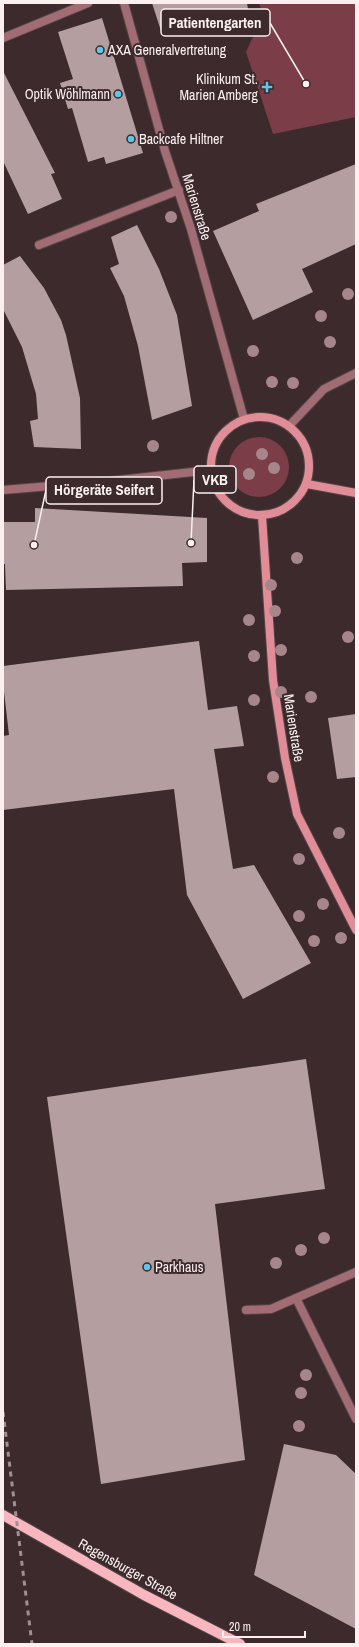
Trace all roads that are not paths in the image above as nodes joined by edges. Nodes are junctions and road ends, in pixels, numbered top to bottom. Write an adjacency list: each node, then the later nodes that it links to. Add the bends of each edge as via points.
1 (88, 3): 3 (street)
2 (124, 3): 4 (street, Marienstraße, via 165,151)
3 (3, 38)
4 (179, 190): 5 (street); 7 (street, Marienstraße)
5 (40, 245)
6 (356, 373): 8 (street, via 324,389)
7 (244, 419): 8 (street, via 276,419); 9 (street, via 230,427 218,439 212,454)
8 (289, 426): 10 (street, via 301,438 308,452 310,468)
9 (211, 470): 11 (street); 13 (street, via 214,485 222,498 233,508 247,514)
10 (307, 484): 12 (street); 13 (street, via 289,507)
11 (3, 490)
12 (356, 493)
13 (262, 516): 14 (street, Marienstraße, via 273,680 297,814)
14 (356, 930)
15 (356, 1272): 16 (street)
16 (296, 1298): 17 (street, via 271,1310); 18 (street)
17 (246, 1310)
18 (356, 1419)
19 (3, 1515): 20 (main road, Regensburger Straße, via 144,1595)
20 (240, 1644)

